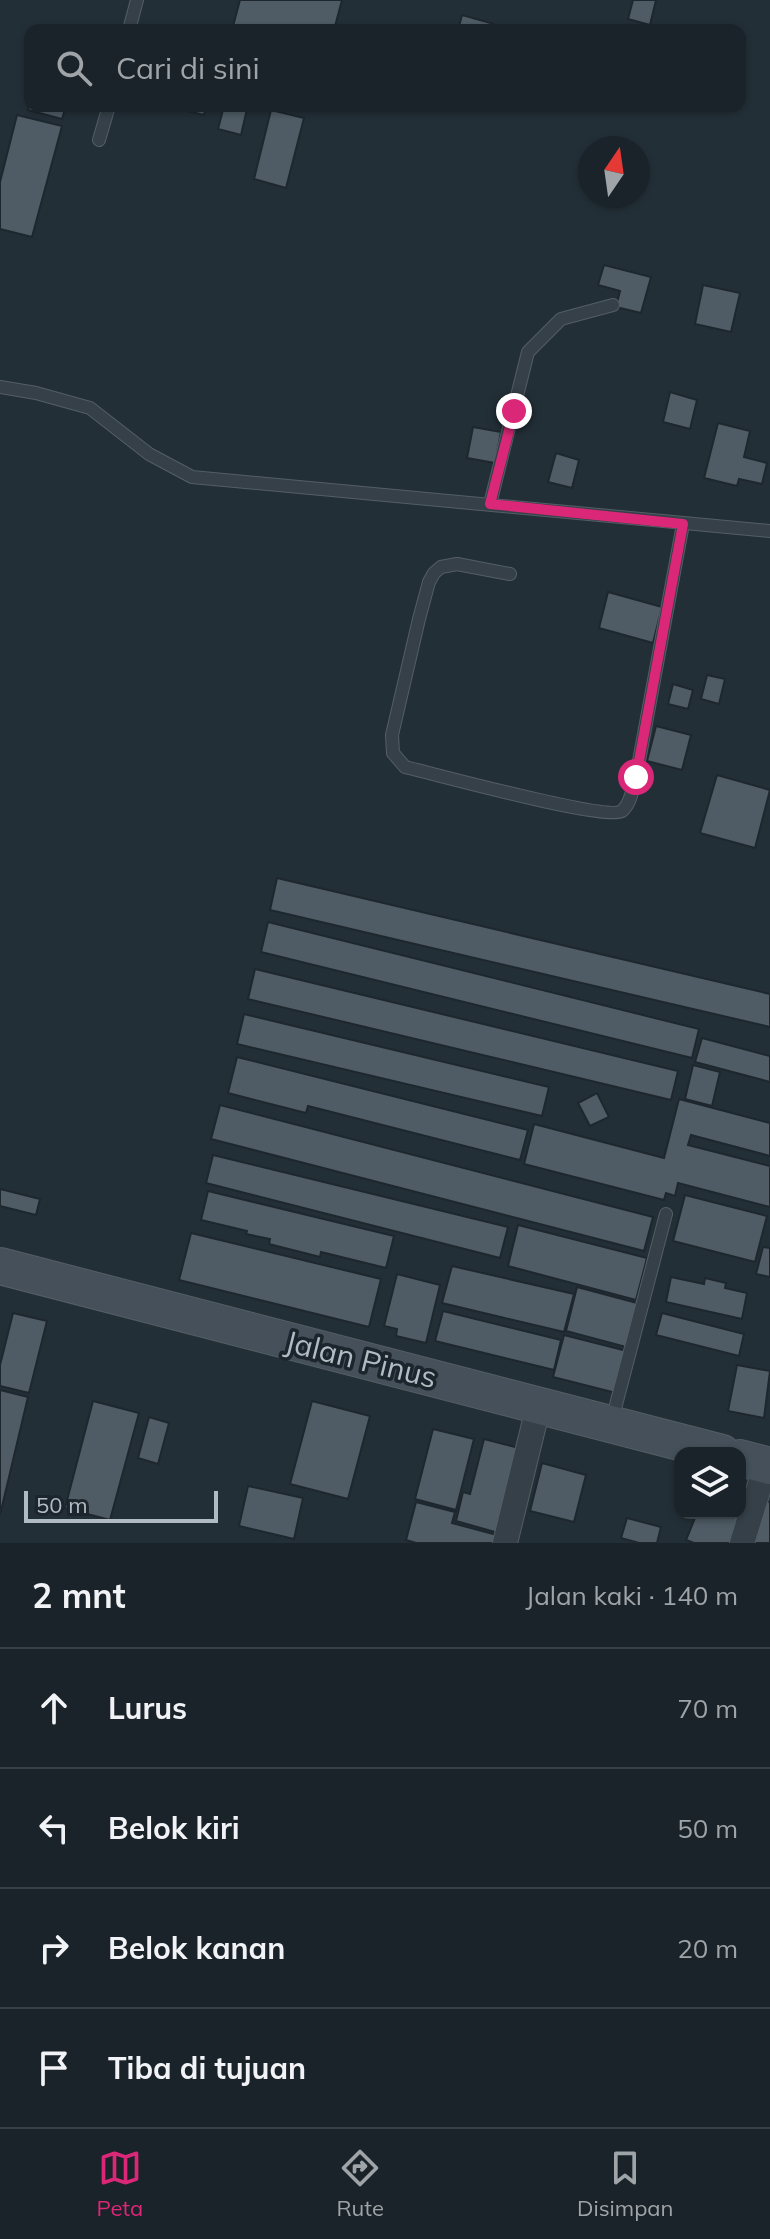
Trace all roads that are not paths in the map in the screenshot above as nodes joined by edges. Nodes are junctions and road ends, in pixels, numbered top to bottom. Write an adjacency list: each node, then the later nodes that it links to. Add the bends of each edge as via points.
1 (137, 0): 2 (lane)
2 (131, 24)
3 (107, 112): 4 (lane)
4 (99, 140)
5 (613, 305): 7 (lane, via 561,319 528,352)
6 (0, 387): 7 (lane, via 90,408 149,454 192,477)
7 (490, 504): 8 (lane)
8 (683, 524): 9 (lane); 10 (lane, via 636,777 629,801 611,814 405,767 393,753 395,721 434,573 457,564)
9 (770, 531)
10 (510, 574)
11 (666, 1214): 14 (lane)
12 (0, 1266): 13 (street, Jalan Pinus)
13 (539, 1404): 14 (street, Jalan Pinus); 17 (street)
14 (611, 1424): 15 (street, Jalan Pinus)
15 (699, 1447)
16 (759, 1463): 18 (street)
17 (505, 1543)
18 (742, 1543)

